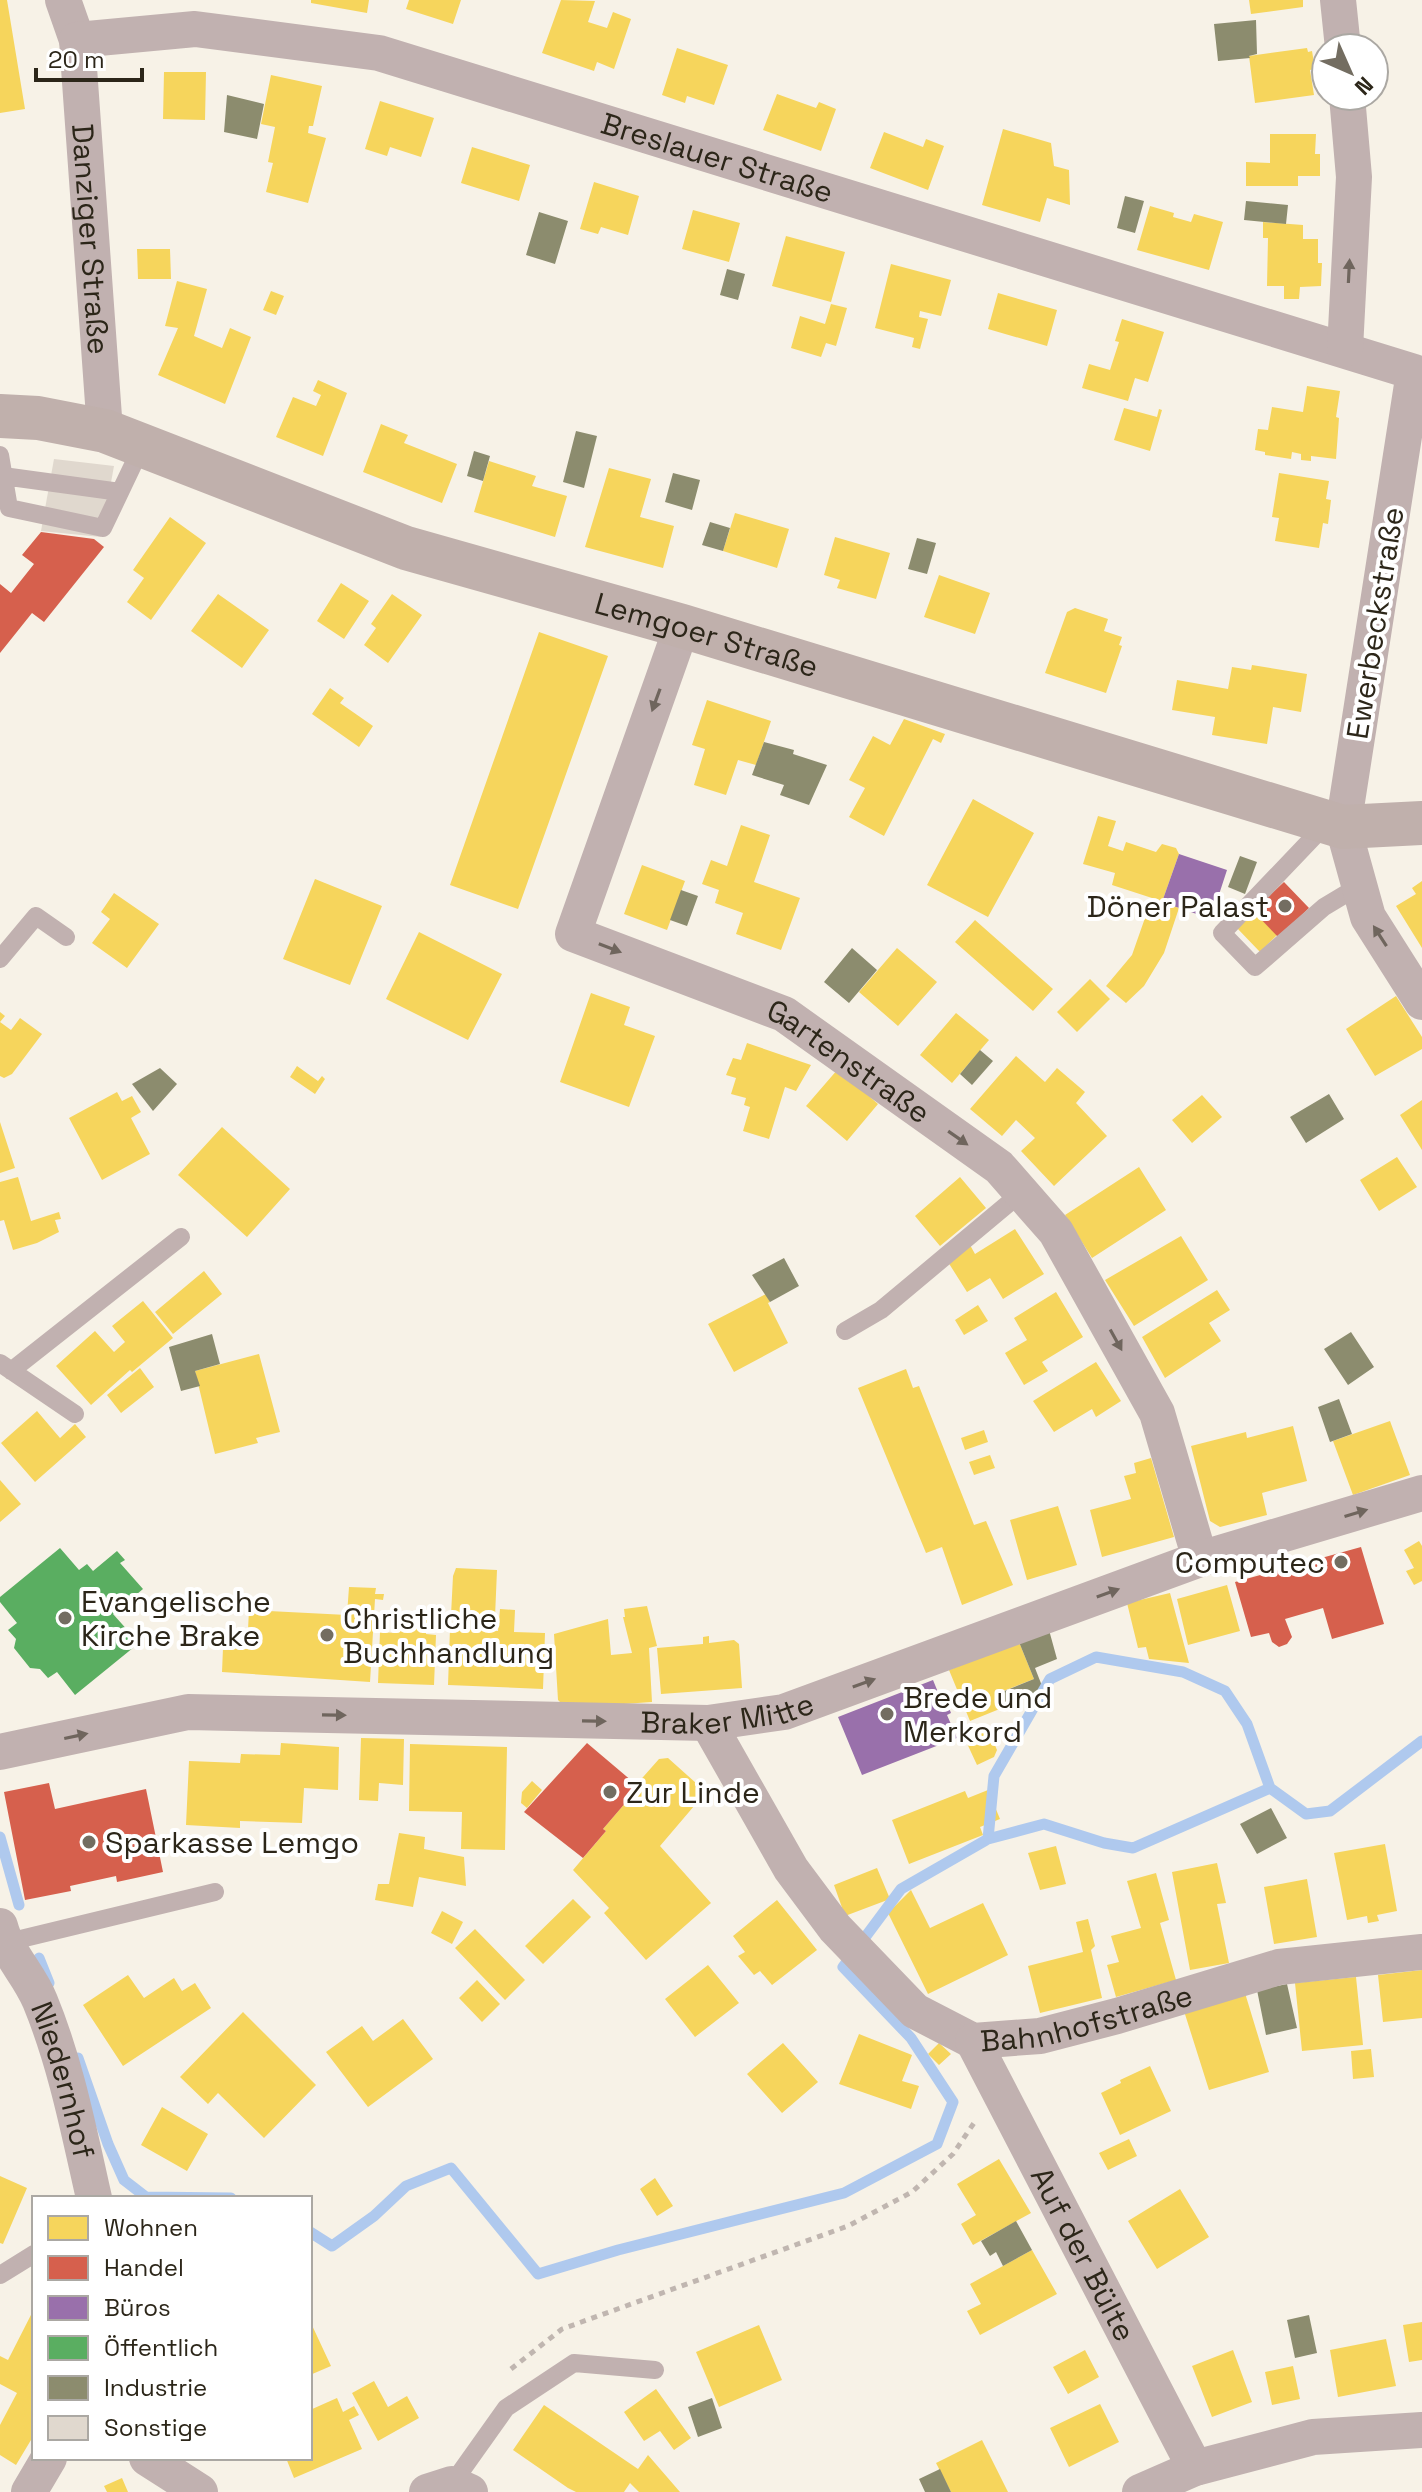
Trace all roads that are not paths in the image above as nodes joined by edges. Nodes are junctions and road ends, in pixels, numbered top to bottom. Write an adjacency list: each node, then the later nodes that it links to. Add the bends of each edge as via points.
1 (63, 0): 4 (street, Danziger Straße)
2 (1338, 0): 3 (street)
3 (1341, 32)
4 (77, 40): 6 (street, Breslauer Straße, via 195,29 379,53); 10 (street, Danziger Straße)
5 (1348, 112): 6 (street, one-way to 5, via 1354,177)
6 (1345, 349): 7 (street, Ewerbeckstraße)
7 (1419, 363): 16 (street, Ewerbeckstraße)
8 (0, 416): 9 (lane); 10 (main road, Lemgoer Straße, via 38,418)
9 (0, 429)
10 (124, 438): 13 (lane); 14 (main road, Lemgoer Straße, via 406,548)
11 (0, 455): 12 (lane)
12 (3, 476): 13 (lane); 13 (lane, via 9,508 103,528)
13 (120, 492)
14 (682, 626): 16 (main road, Lemgoer Straße); 21 (street, Gartenstraße, one-way to 21, via 573,934 784,1014 999,1167)
15 (1422, 823): 16 (main road, Lemgoer Straße)
16 (1335, 824): 17 (street); 17 (lane, via 1222,933 1255,967 1324,907)
17 (1359, 886): 20 (street, one-way to 17, via 1368,917)
18 (66, 937): 19 (lane, via 36,916)
19 (0, 959)
20 (1422, 1002)
21 (1021, 1193): 23 (lane, via 881,1310); 27 (street, Gartenstraße, one-way to 27, via 1056,1232 1157,1413)
22 (181, 1237): 24 (lane)
23 (845, 1331)
24 (6, 1367): 25 (lane)
25 (75, 1414)
26 (1422, 1493): 27 (street, Braker Mitte, one-way to 26)
27 (1200, 1559): 28 (street, Braker Mitte, one-way to 27, via 784,1712)
28 (708, 1723): 29 (street, Braker Mitte, one-way to 28, via 188,1712); 33 (street, Bahnhofstraße, via 791,1869 835,1928 915,2011)
29 (0, 1752)
30 (215, 1892): 31 (lane)
31 (2, 1934): 34 (street, Niedernhof, via 40,2000 68,2085)
32 (1422, 1952): 33 (street, Bahnhofstraße, via 1279,1967 1040,2036)
33 (973, 2041): 41 (street, Auf der Bülte)
34 (94, 2196)
35 (32, 2255): 36 (lane)
36 (0, 2275)
37 (655, 2370): 42 (lane, via 574,2363 506,2408)
38 (1422, 2430): 41 (street, via 1313,2437)
39 (48, 2460): 43 (street)
40 (150, 2460): 44 (street)
41 (1195, 2468): 45 (street)
42 (450, 2489)
43 (29, 2492)
44 (200, 2492)
45 (1140, 2492)

